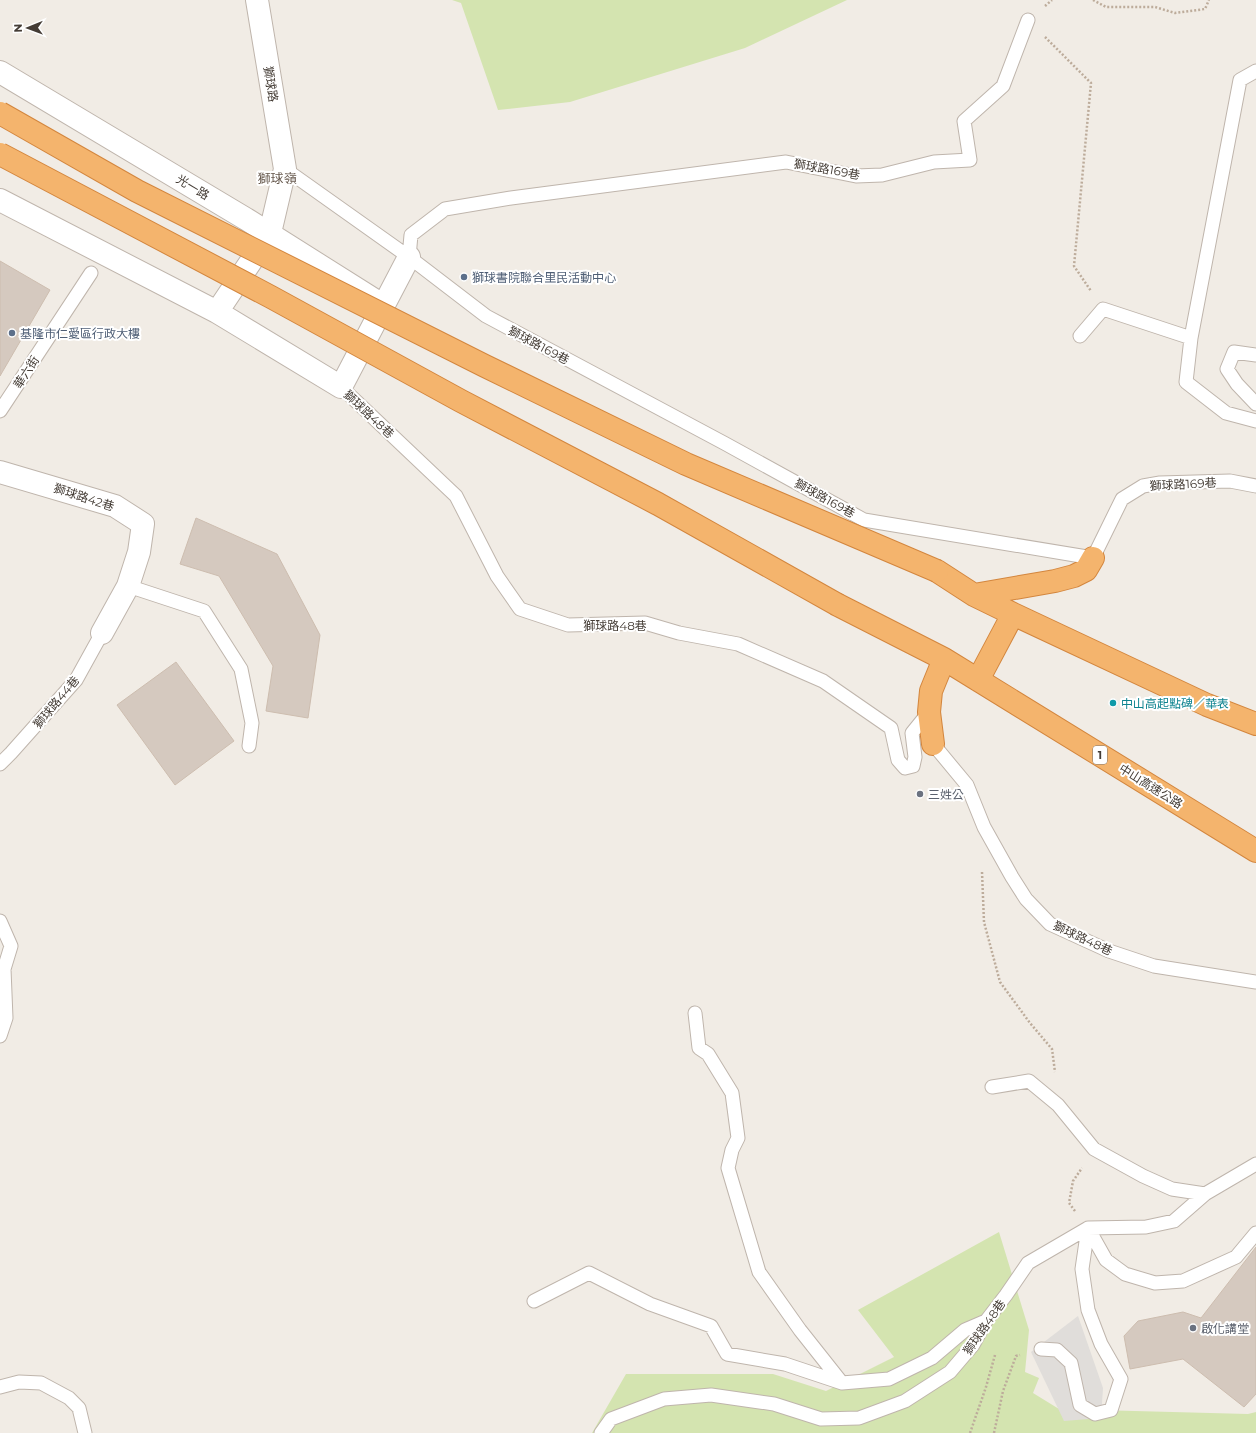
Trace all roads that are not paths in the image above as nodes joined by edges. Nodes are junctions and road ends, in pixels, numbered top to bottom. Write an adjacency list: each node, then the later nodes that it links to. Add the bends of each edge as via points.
1 (257, 0): 7 (street, 獅球路)
2 (1028, 20): 10 (lane, 獅球路169巷, via 1003,86 964,121 970,160 934,162 882,175 856,176 786,162 445,209 411,235)
3 (1256, 71): 15 (lane, via 1240,80)
4 (0, 72): 9 (street, 光一路)
5 (0, 113): 25 (highway, bridge, via 137,191 485,366 686,464 936,571)
6 (0, 154): 28 (highway, 中山高速公路, bridge, via 658,504 838,605)
7 (285, 169): 9 (street); 10 (lane, 獅球路169巷)
8 (0, 200): 13 (street)
9 (270, 233): 12 (street, 光一路); 13 (street)
10 (409, 257): 12 (street); 23 (lane, 獅球路169巷, via 486,316 864,520)
11 (91, 273): 19 (lane, 華六街)
12 (384, 306): 17 (street)
13 (217, 312): 17 (street)
14 (1080, 336): 15 (lane, via 1103,309)
15 (1191, 338): 20 (lane, via 1186,382 1226,413)
16 (1256, 355): 18 (lane, via 1234,352 1227,369)
17 (340, 387): 30 (lane, 獅球路48巷, via 456,496 497,576 520,609 568,625 645,622 679,633 738,644 824,681 891,728 898,760 905,768 913,766 915,757 912,733)
18 (1256, 404)
19 (0, 411)
20 (1256, 421)
21 (0, 472): 24 (street, 獅球路42巷, via 115,506 143,524 139,552)
22 (1256, 486): 23 (lane, 獅球路169巷, via 1230,481 1160,483 1143,486 1122,499)
23 (1093, 558): 25 (highway, via 1086,570 1067,578)
24 (128, 586): 27 (street, 獅球路42巷); 33 (lane, via 204,611 241,669 252,723)
25 (974, 595): 26 (highway)
26 (1014, 614): 29 (highway); 31 (highway, via 1207,705)
27 (102, 633): 34 (lane, 獅球路44巷, via 76,680)
28 (944, 660): 29 (highway, 中山高速公路 / 1); 30 (highway, via 931,691)
29 (978, 680): 35 (highway, 中山高速公路 / 1)
30 (929, 712): 32 (highway)
31 (1256, 724)
32 (933, 744): 37 (lane, 獅球路48巷, via 967,785 984,827 1026,899 1050,924 1109,951 1154,966)
33 (249, 746)
34 (0, 764)
35 (1256, 851)
36 (0, 921): 39 (lane, via 11,946 4,969 6,1018)
37 (1256, 982)
38 (695, 1013): 48 (lane, via 698,1048 708,1054 732,1093 738,1138 728,1168 759,1272)
39 (0, 1036)
40 (992, 1087): 42 (lane, via 1029,1081 1058,1105 1094,1149 1172,1189)
41 (1256, 1164): 42 (lane, 獅球路48巷)
42 (1205, 1194): 43 (lane, 獅球路48巷, via 1174,1221 1146,1227)
43 (1088, 1228): 44 (lane, via 1106,1260 1125,1274 1155,1283 1183,1281 1236,1258); 46 (lane, 獅球路48巷, via 1028,1263); 47 (lane, via 1082,1269 1088,1310 1101,1344 1121,1379 1111,1410 1095,1414 1080,1405 1071,1363 1057,1350)
44 (1256, 1233)
45 (534, 1302): 48 (lane, via 589,1273 650,1304 711,1326 727,1354 785,1364)
46 (986, 1321): 48 (lane, via 965,1330 932,1358 889,1379); 51 (lane, 獅球路48巷, via 973,1346 950,1372 905,1402 859,1418 821,1419 774,1404 710,1395 664,1399 611,1419)
47 (1041, 1349)
48 (842, 1383)
49 (0, 1387): 50 (lane, via 19,1382 41,1383 68,1398 79,1408)
50 (85, 1433)
51 (601, 1433)

